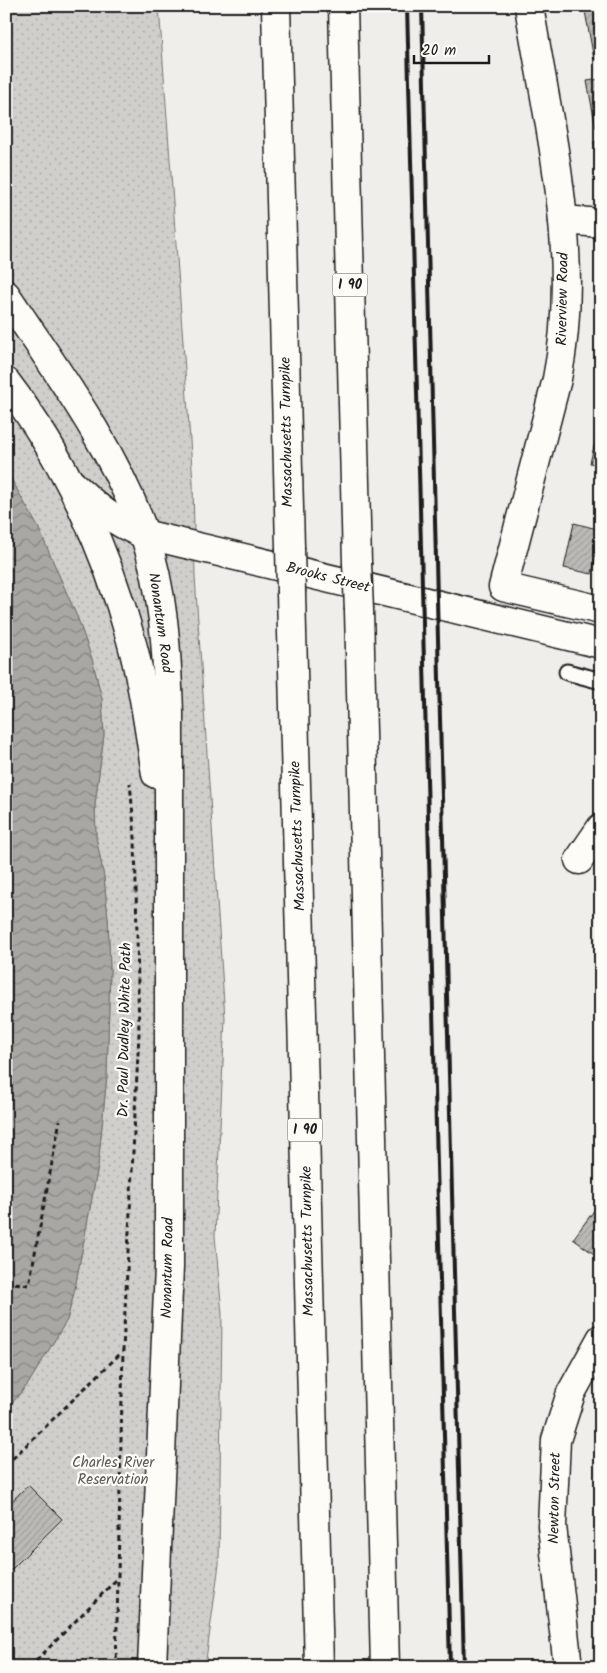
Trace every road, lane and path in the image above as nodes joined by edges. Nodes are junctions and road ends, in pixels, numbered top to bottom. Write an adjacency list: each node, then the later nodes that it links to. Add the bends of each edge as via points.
1 (276, 6): 27 (main road, Massachusetts Turnpike / I 90, bridge)
2 (343, 6): 28 (main road, I 90, bridge)
3 (529, 6): 4 (main road, Riverview Road)
4 (563, 220): 5 (main road); 10 (main road, Riverview Road, via 562,355 503,588)
5 (601, 223)
6 (6, 295): 9 (main road, Nonantum Road, via 85,413 128,495)
7 (6, 382): 8 (main road, Nonantum Road, via 45,438)
8 (70, 482): 9 (main road, Brooks Street, via 98,509 129,529); 17 (main road, Nonantum Road, via 105,564 131,639 148,722)
9 (144, 534): 11 (main road, Brooks Street); 17 (main road, Nonantum Road, via 157,583 167,668)
10 (601, 610)
11 (601, 644)
12 (567, 672): 13 (lane)
13 (601, 681)
14 (130, 780): 21 (path, Dr. Paul Dudley White Path, via 135,838 139,1034)
15 (601, 828): 16 (main road)
16 (579, 860)
17 (168, 870): 26 (main road, Nonantum Road, via 169,1267)
18 (60, 1120): 19 (path, via 29,1285)
19 (6, 1282)
20 (601, 1339): 29 (main road, Newton Street, via 571,1393 556,1440 552,1526)
21 (123, 1350): 22 (path); 23 (path, Dr. Paul Dudley White Path)
22 (6, 1465)
23 (118, 1579): 24 (path); 25 (path, Dr. Paul Dudley White Path)
24 (30, 1667)
25 (116, 1667)
26 (152, 1667)
27 (319, 1667)
28 (385, 1667)
29 (568, 1667)

